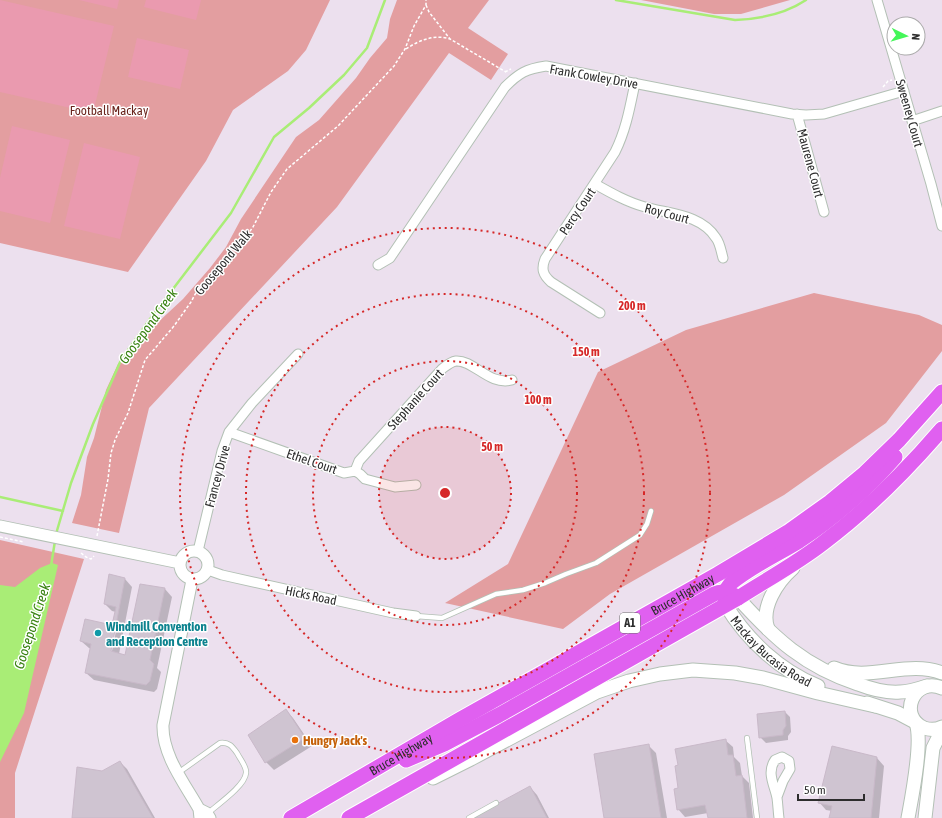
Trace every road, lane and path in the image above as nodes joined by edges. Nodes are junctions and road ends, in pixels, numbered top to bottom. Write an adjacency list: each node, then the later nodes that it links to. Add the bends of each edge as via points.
1 (426, 0): 3 (path, Goosepond Walk)
2 (877, 0): 11 (street, Sweeney Court)
3 (426, 5): 4 (path); 5 (path, Goosepond Walk)
4 (450, 39): 5 (path, via 436,36 413,44); 6 (path)
5 (405, 50): 31 (path, Goosepond Walk, via 394,66 338,126 287,169 240,245 199,286 174,326 145,360 128,413 111,453)
6 (505, 72): 7 (path); 7 (path)
7 (513, 73): 9 (street, Frank Cowley Drive, via 546,66); 19 (street, Frank Cowley Drive, via 390,258)
8 (893, 79): 10 (path)
9 (635, 83): 13 (street, Frank Cowley Drive); 15 (street, Percy Court, via 622,139)
10 (880, 89)
11 (904, 91): 13 (street, Frank Cowley Drive, via 824,114); 14 (street, Sweeney Court)
12 (942, 111): 14 (street)
13 (798, 114): 16 (street, Maurene Court)
14 (912, 120): 17 (street, Sweeney Court)
15 (595, 184): 18 (street, Roy Court, via 621,199 695,220 708,227 716,238); 20 (street, Percy Court, via 545,258 539,272)
16 (824, 212)
17 (942, 226)
18 (723, 258)
19 (378, 265)
20 (600, 313)
21 (298, 354): 26 (street, Francey Drive)
22 (512, 380): 27 (street, Stephanie Court, via 503,382 457,361 450,363 359,461)
23 (942, 392): 47 (highway, Bruce Highway / A1, via 865,473 788,532)
24 (942, 401): 37 (highway, via 889,464 860,493 800,540 736,579 728,586)
25 (942, 429): 32 (highway, A1, via 883,492)
26 (229, 432): 27 (street, Ethel Court, via 344,472); 33 (street, Francey Drive)
27 (355, 471): 28 (street, Ethel Court, via 365,479 395,486)
28 (416, 485)
29 (651, 511): 38 (lane, via 640,535 596,563 523,590 496,594 442,618)
30 (0, 526): 34 (street)
31 (96, 538)
32 (822, 544): 37 (highway, A1); 39 (main road, via 786,574 778,585 767,611 766,622)
33 (198, 551): 34 (street, via 186,553); 35 (street, via 208,560)
34 (180, 563): 36 (street, via 184,576)
35 (208, 570): 36 (street, via 203,577); 38 (street, Hicks Road, via 393,613)
36 (192, 580): 46 (street, via 162,734 165,748)
37 (730, 598): 39 (main road, Mackay Bucasia Road); 42 (main road, Mackay Bucasia Road, via 738,624 752,641 781,666 814,685); 47 (highway, via 720,592 710,596 444,744); 52 (highway, A1)
38 (416, 616)
39 (770, 631): 40 (main road, via 842,671 864,673 913,668); 41 (main road, Mackay Bucasia Road, via 794,652 816,666 852,682 891,692)
40 (942, 672)
41 (937, 687): 43 (main road, via 916,692 911,702 911,710)
42 (875, 706): 43 (main road, Mackay Bucasia Road); 52 (main road, via 735,673 694,670 648,676 597,692 471,759)
43 (916, 722): 44 (main road, Mackay Bucasia Road, via 928,729); 56 (main road, via 918,747)
44 (942, 728): 57 (main road, via 933,748)
45 (747, 738): 54 (lane)
46 (178, 773): 50 (street); 50 (lane, via 220,743 232,746 246,768 240,785)
47 (364, 776): 51 (highway, Bruce Highway / A1)
48 (777, 797): 55 (street)
49 (496, 803): 53 (lane)
50 (204, 815)
51 (291, 818)
52 (350, 818)
53 (469, 818)
54 (757, 818)
55 (779, 818)
56 (908, 818)
57 (925, 818)

